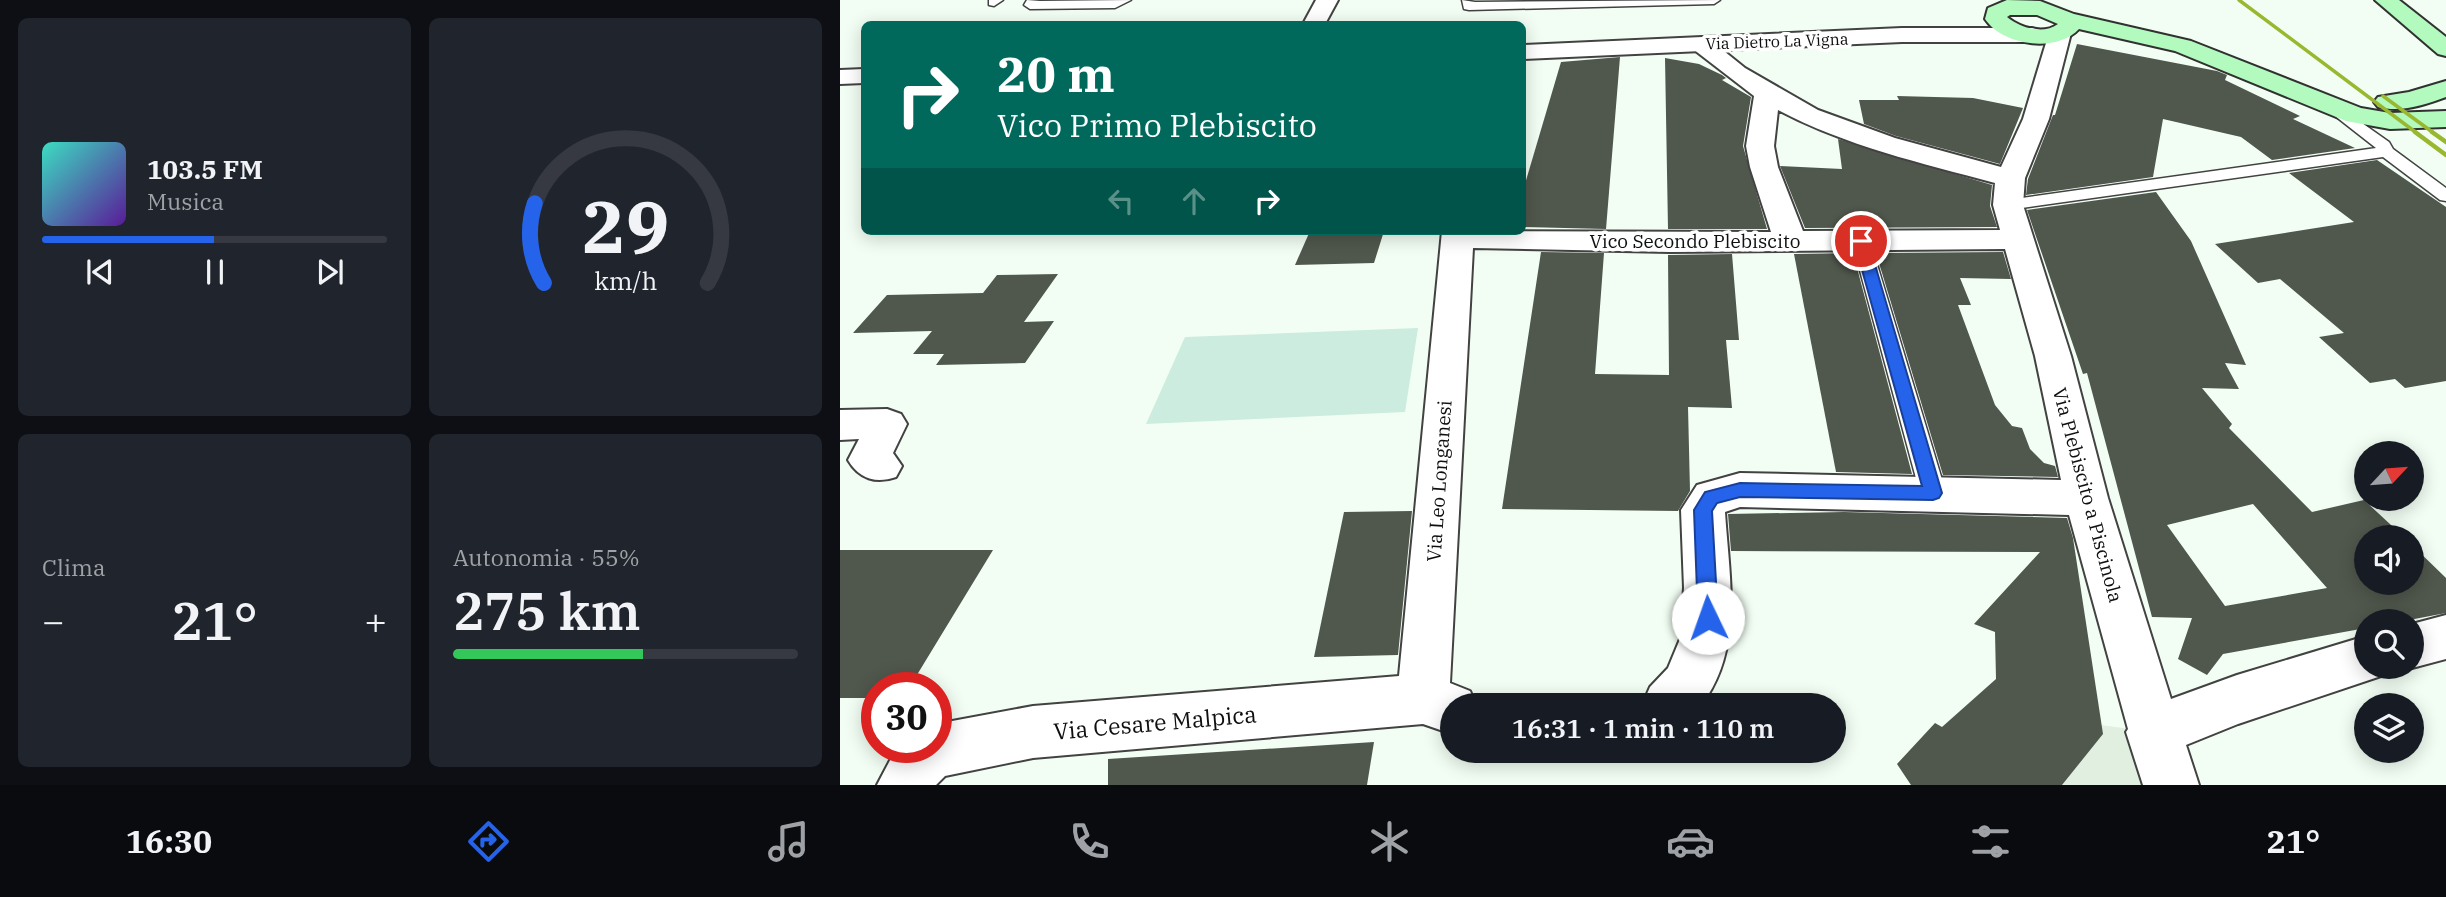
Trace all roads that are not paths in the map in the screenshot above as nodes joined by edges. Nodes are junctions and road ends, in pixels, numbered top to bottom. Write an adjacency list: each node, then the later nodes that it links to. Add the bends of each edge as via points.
1 (1034, 0): 2 (lane, via 1030,5)
2 (1125, 0)
3 (1327, 0): 10 (street)
4 (1468, 0): 8 (lane, via 1469,6)
5 (1714, 0): 8 (lane)
6 (2085, 0): 11 (main road); 15 (main road)
7 (2386, 0): 14 (main road)
8 (1532, 2)
9 (2013, 4): 11 (main road, via 2040,8); 11 (main road, via 1996,13 1998,22 2011,30); 12 (street, Via Dietro La Vigna, via 1894,22)
10 (1316, 21)
11 (2053, 29): 13 (street, Via Dietro La Vigna); 15 (main road); 27 (street, via 2036,119)
12 (1526, 41)
13 (1701, 44): 16 (street, Via Dietro La Vigna); 23 (street)
14 (2446, 49)
15 (2194, 51): 22 (main road)
16 (1526, 52)
17 (861, 64): 18 (street)
18 (840, 65)
19 (861, 76): 20 (street)
20 (840, 77)
21 (2446, 89): 22 (main road, via 2412,100 2382,102)
22 (2298, 92): 25 (main road)
23 (1767, 96): 27 (street); 31 (street, via 1760,146 1763,167)
24 (2446, 120): 25 (main road)
25 (2386, 139): 26 (lane); 27 (lane)
26 (2446, 196)
27 (2011, 207): 30 (street, Vico Secondo Plebiscito); 35 (street, Via Plebiscito a Piscinola)
28 (1457, 235): 40 (street, Via Leo Longanesi)
29 (1499, 235): 31 (street, Vico Secondo Plebiscito)
30 (1861, 241): 31 (street, Vico Secondo Plebiscito); 34 (lane)
31 (1790, 242)
32 (840, 425): 33 (street, via 887,424 869,459)
33 (881, 466)
34 (1933, 493): 35 (street); 39 (street, via 1740,490 1712,497 1704,505 1705,646)
35 (2086, 498): 41 (street, Via Plebiscito a Piscinola)
36 (2446, 636): 37 (street)
37 (2424, 642)
38 (2354, 663): 41 (street)
39 (1681, 693)
40 (1438, 704): 42 (street, Via Cesare Malpica, via 1033,732 932,752)
41 (2153, 732): 43 (street, Via Plebiscito a Piscinola)
42 (905, 785)
43 (2171, 785)

